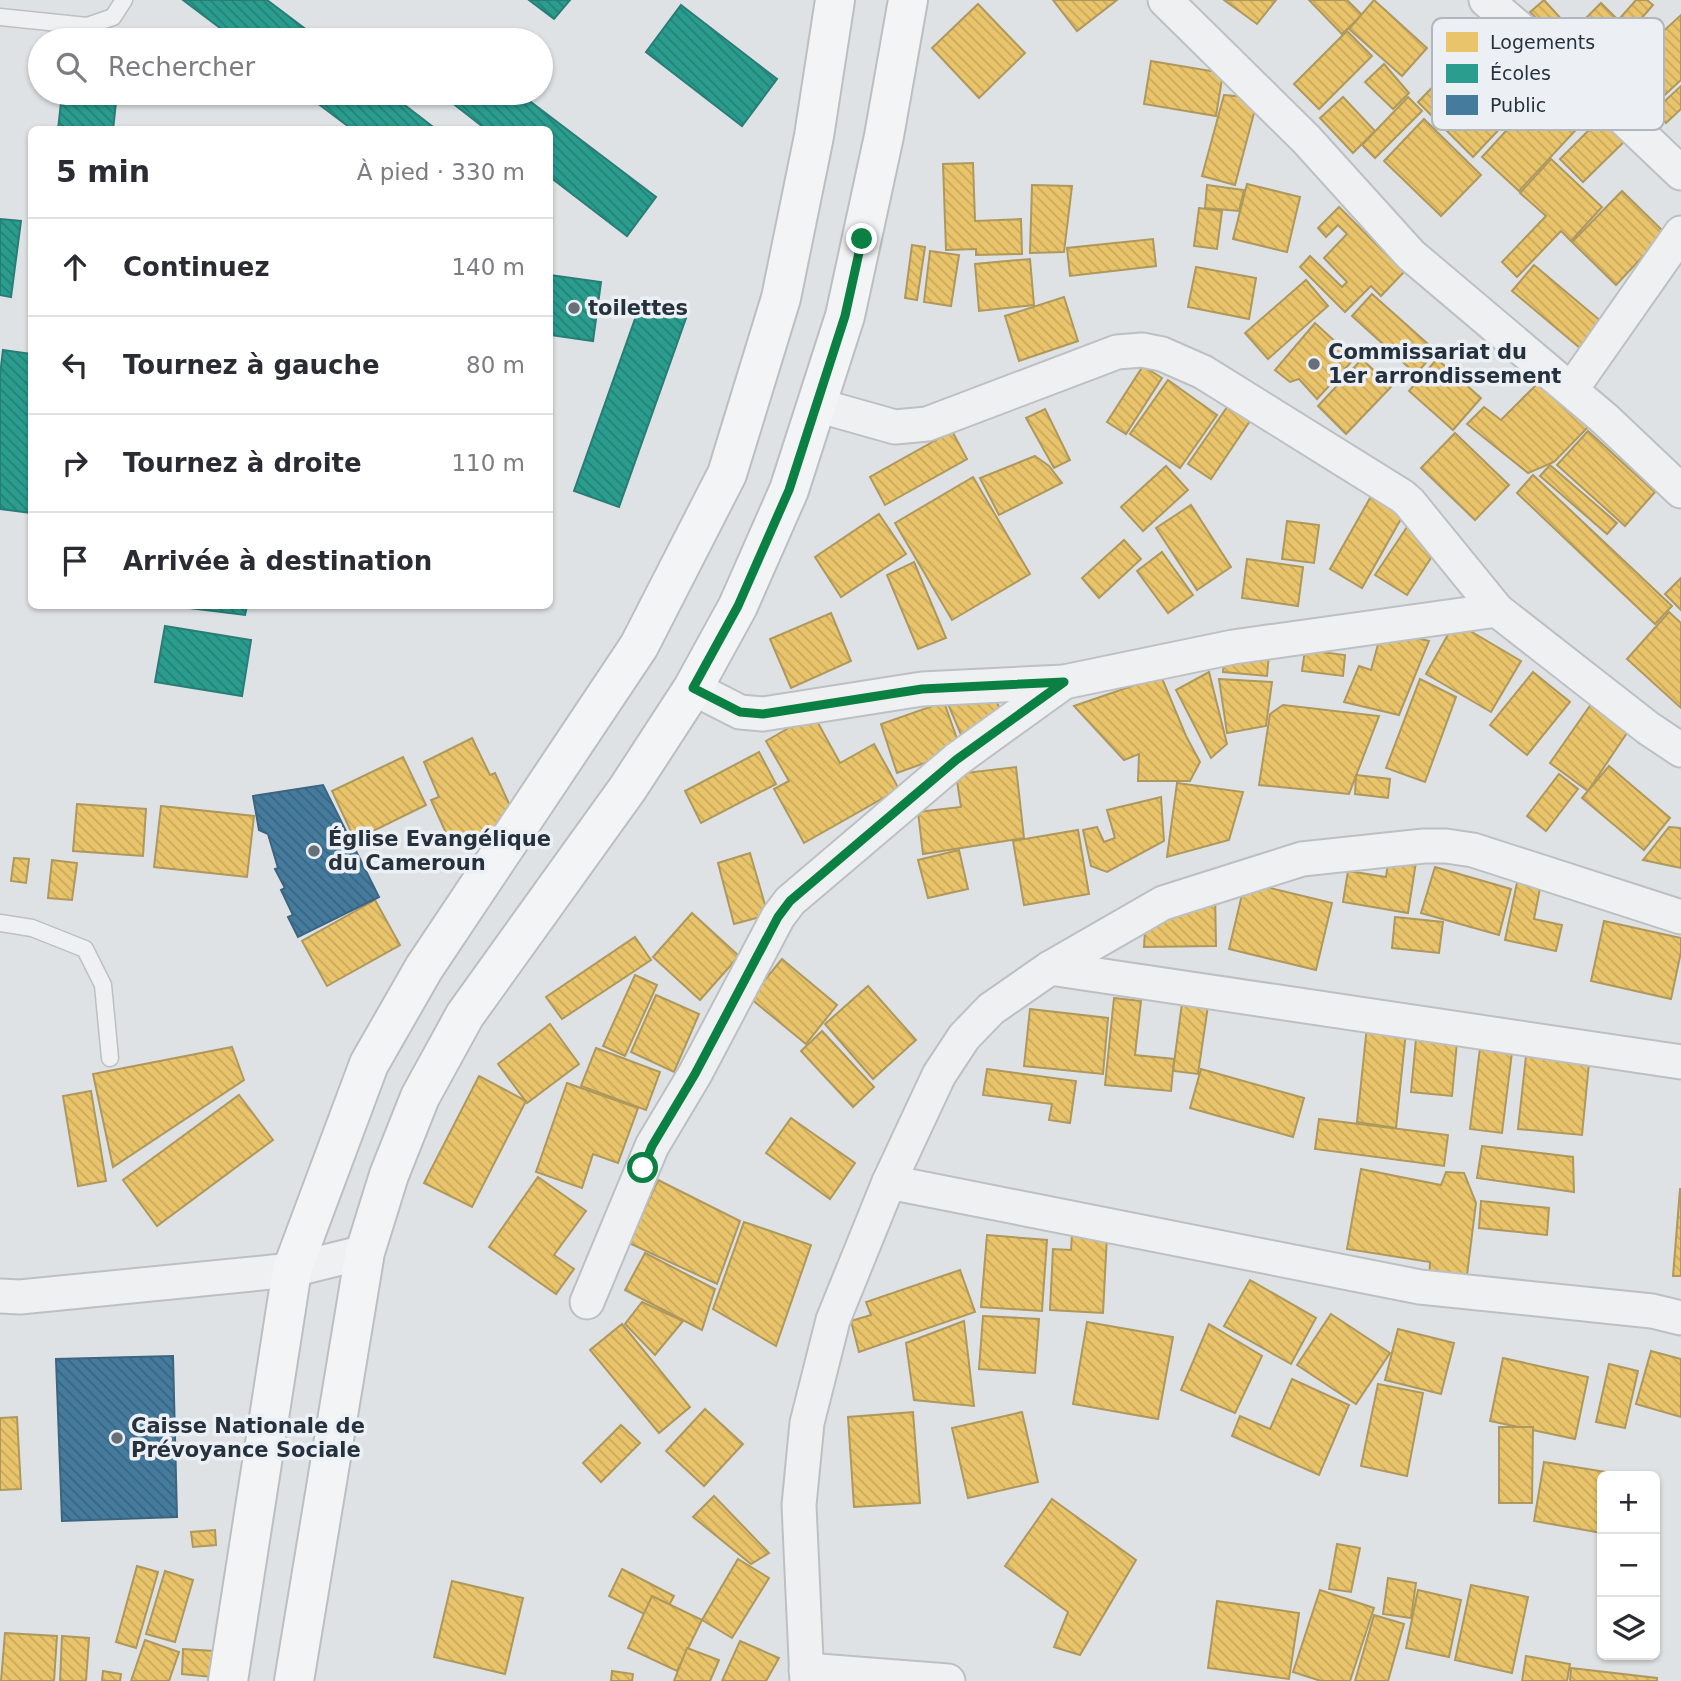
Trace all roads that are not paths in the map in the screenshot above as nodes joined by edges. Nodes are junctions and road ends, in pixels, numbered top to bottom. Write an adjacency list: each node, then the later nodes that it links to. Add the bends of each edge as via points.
1 (124, 0): 6 (lane, via 113,17 88,26)
2 (835, 0): 25 (main road, via 814,136 781,298 727,474 639,646 424,968 369,1064)
3 (908, 0): 12 (main road, via 845,316)
4 (1165, 0): 11 (street, via 1307,139 1411,255)
5 (1486, 0): 7 (street)
6 (0, 17)
7 (1507, 18)
8 (1636, 130): 9 (street)
9 (1681, 173)
10 (1681, 233): 11 (street)
11 (1571, 390): 13 (street)
12 (817, 405): 14 (street, via 895,427 926,424 1117,352 1162,354 1203,372 1402,496); 16 (main road, via 774,525 738,606)
13 (1681, 491)
14 (1497, 610): 15 (street, via 1233,647); 17 (street)
15 (1064, 682): 16 (street, via 922,689 763,714 740,712); 27 (street, via 956,760 790,901 652,1146)
16 (693, 688): 24 (main road, via 628,788 465,1015 420,1097)
17 (1681, 750)
18 (1681, 917): 20 (street, via 1473,850 1424,846 1302,859 1163,902)
19 (0, 923): 21 (lane, via 32,928 85,949 103,985)
20 (1049, 968): 22 (street); 23 (street, via 991,1009 964,1037 939,1075)
21 (110, 1058)
22 (1681, 1062)
23 (889, 1182): 28 (street, via 1420,1287 1652,1311); 29 (street, via 833,1320 807,1423 799,1505)
24 (365, 1252): 25 (street); 31 (main road)
25 (292, 1270): 26 (street); 30 (main road)
26 (0, 1296)
27 (587, 1302)
28 (1681, 1318)
29 (806, 1676): 32 (street)
30 (228, 1681)
31 (294, 1681)
32 (947, 1681)

